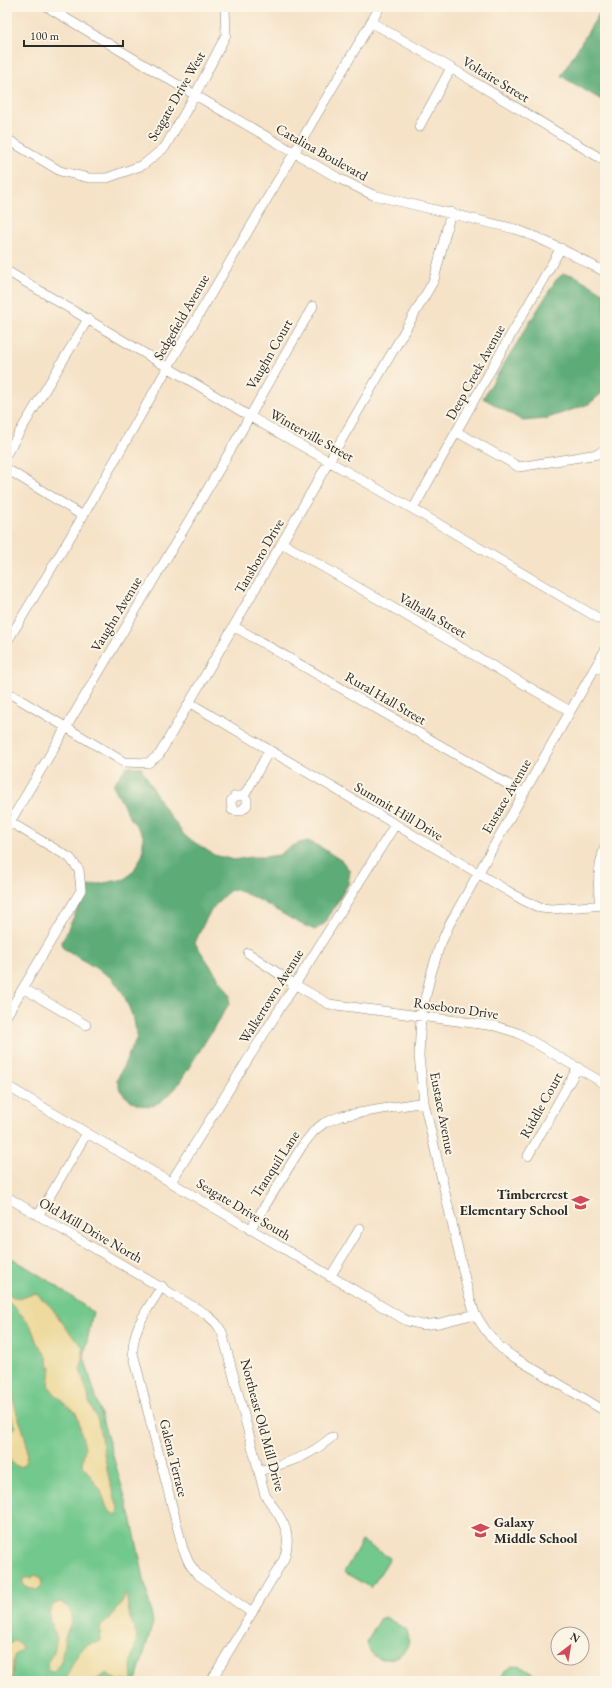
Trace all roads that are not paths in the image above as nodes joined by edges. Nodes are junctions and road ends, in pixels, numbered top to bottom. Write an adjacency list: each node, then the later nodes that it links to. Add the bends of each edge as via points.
1 (47, 7): 6 (street, Catalina Boulevard)
2 (225, 7): 6 (street, Seagate Drive West, via 226,34)
3 (380, 7): 4 (street, Sedgefield Avenue)
4 (371, 22): 5 (street, Voltaire Street); 9 (street, Sedgefield Avenue)
5 (451, 68): 7 (street); 10 (street, Voltaire Street)
6 (195, 96): 8 (street, Seagate Drive West, via 165,147 144,166 107,178 89,178 60,171); 9 (street, Catalina Boulevard)
7 (419, 127)
8 (7, 139)
9 (294, 153): 11 (street, Catalina Boulevard, via 373,194 428,209); 17 (street, Sedgefield Avenue)
10 (605, 161)
11 (451, 212): 12 (street, Catalina Boulevard, via 515,229); 22 (street, Tansboro Drive, via 434,280)
12 (561, 248): 13 (street, Catalina Boulevard); 19 (street, Deep Creek Avenue)
13 (605, 272)
14 (8, 273): 16 (street, Winterville Street)
15 (313, 306): 18 (street, Vaughn Court)
16 (88, 319): 17 (street, Winterville Street); 21 (street)
17 (168, 367): 18 (street, Winterville Street); 25 (street, Sedgefield Avenue)
18 (250, 416): 22 (street, Winterville Street); 36 (street, Vaughn Avenue)
19 (457, 432): 20 (street, via 519,467 598,454); 24 (street, Deep Creek Avenue)
20 (605, 450)
21 (7, 453)
22 (330, 461): 24 (street, Winterville Street); 26 (street, Tansboro Drive)
23 (7, 469): 25 (street)
24 (413, 509): 27 (street, Winterville Street)
25 (83, 516): 29 (street, Sedgefield Avenue)
26 (282, 543): 28 (street, Tansboro Drive); 35 (street, Valhalla Street)
27 (605, 622)
28 (234, 627): 34 (street, Tansboro Drive); 38 (street, Rural Hall Street)
29 (7, 642)
30 (605, 650): 31 (street, Eustace Avenue)
31 (596, 666): 32 (street); 35 (street, Eustace Avenue)
32 (605, 671)
33 (7, 692): 36 (street, Tansboro Drive)
34 (190, 703): 36 (street, Tansboro Drive, via 159,755 148,763 124,762); 37 (street, Summit Hill Drive)
35 (570, 711): 38 (street, Eustace Avenue)
36 (65, 727): 40 (street, Vaughn Avenue)
37 (269, 751): 39 (street); 41 (street, Summit Hill Drive)
38 (523, 793): 43 (street, Eustace Avenue)
39 (244, 796)
40 (9, 824): 47 (street, via 70,858 79,870 81,890)
41 (395, 825): 43 (street, Summit Hill Drive); 46 (street, Walkertown Avenue)
42 (605, 846): 44 (street, via 600,860 598,882)
43 (477, 873): 44 (street, Summit Hill Drive, via 540,908); 49 (street, Eustace Avenue, via 439,948)
44 (602, 905)
45 (248, 953): 46 (street, Roseboro Drive)
46 (294, 984): 49 (street, Roseboro Drive, via 330,1004); 57 (street, Walkertown Avenue)
47 (23, 988): 48 (street); 50 (street)
48 (7, 1015)
49 (421, 1016): 51 (street, Roseboro Drive, via 495,1026 518,1033); 54 (street, Eustace Avenue, via 420,1056)
50 (86, 1025)
51 (578, 1067): 52 (street, Roseboro Drive); 56 (street, Riddle Court)
52 (605, 1084)
53 (7, 1086): 55 (street, Seagate Drive South)
54 (424, 1102): 61 (street, Tranquil Lane, via 341,1116 324,1123 302,1146); 64 (street, Eustace Avenue)
55 (87, 1133): 57 (street, Seagate Drive South); 59 (street)
56 (528, 1156)
57 (171, 1182): 61 (street, Seagate Drive South)
58 (7, 1197): 59 (street, Old Mill Drive North)
59 (38, 1216): 63 (street, Old Mill Drive North)
60 (360, 1228): 62 (street)
61 (250, 1230): 62 (street, Seagate Drive South)
62 (330, 1277): 64 (street, Seagate Drive South, via 407,1321 422,1325)
63 (162, 1286): 67 (street, Northeast Old Mill Drive, via 206,1314 222,1332); 68 (street, Galena Terrace, via 137,1328 133,1340 133,1353 183,1549 188,1563 197,1574)
64 (475, 1314): 65 (street, Eustace Avenue, via 486,1331 512,1356)
65 (605, 1411)
66 (332, 1437): 67 (street, via 314,1451 297,1459)
67 (259, 1471): 68 (street, Northeast Old Mill Drive, via 265,1495 285,1525 287,1545 284,1558)
68 (252, 1613): 69 (street, Northeast Old Mill Drive)
69 (210, 1681)

